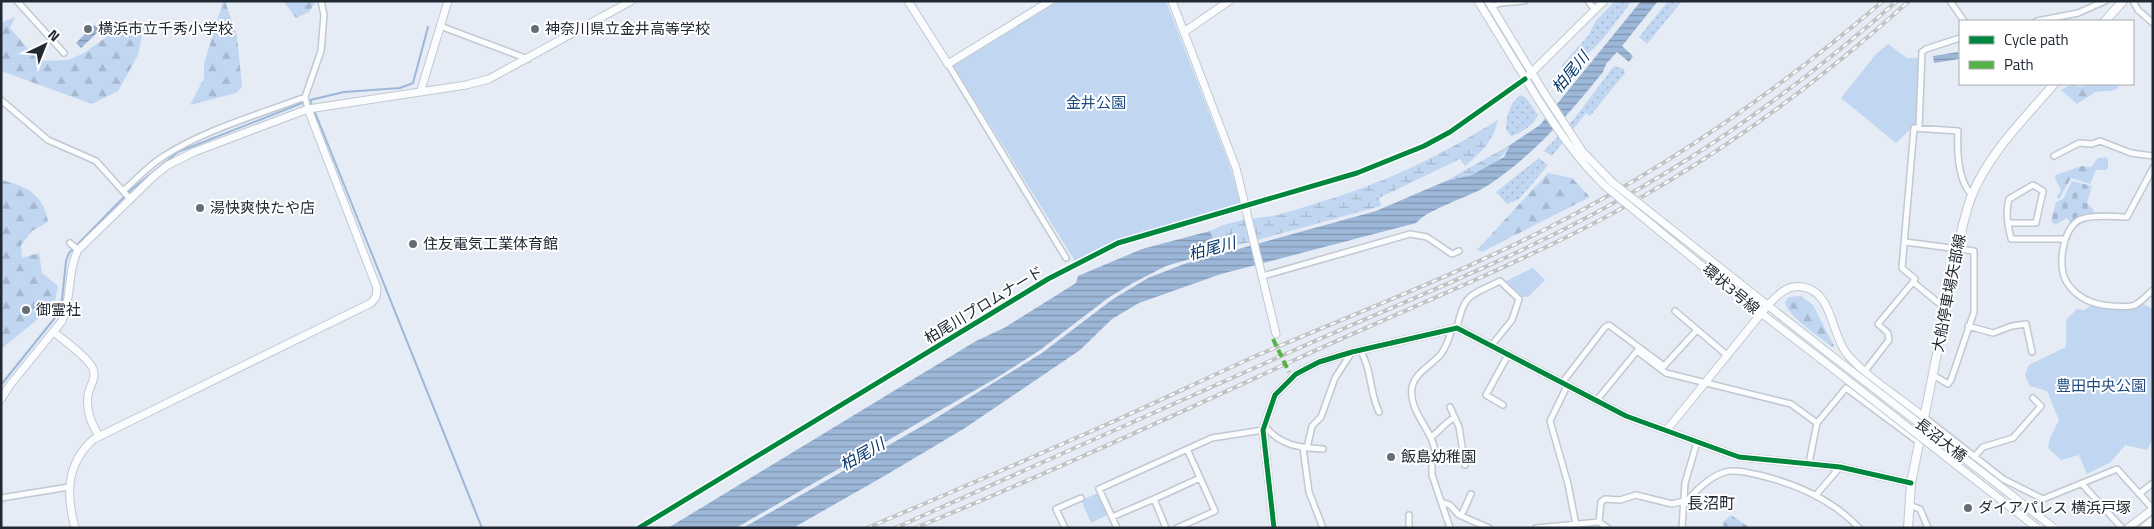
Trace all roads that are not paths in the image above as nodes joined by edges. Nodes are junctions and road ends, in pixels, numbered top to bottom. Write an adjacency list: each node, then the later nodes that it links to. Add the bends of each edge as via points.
1 (17, 1): 26 (street)
2 (321, 1): 34 (street, via 324,15 321,50)
3 (448, 1): 23 (street)
4 (631, 1): 27 (street)
5 (908, 1): 28 (street)
6 (1172, 1): 24 (street)
7 (1228, 1): 24 (street)
8 (1478, 1): 30 (street, 環状3号線)
9 (1524, 1): 17 (street)
10 (1588, 1): 18 (street)
11 (1604, 1): 18 (street)
12 (1950, 1): 19 (street)
13 (2105, 1): 20 (street, via 2078,13)
14 (2123, 1): 21 (main road)
15 (2133, 1): 22 (street)
16 (1047, 2): 28 (street)
17 (1490, 4): 29 (street, 環状3号線)
18 (1595, 10): 29 (street)
19 (1963, 20)
20 (2042, 20)
21 (2107, 20)
22 (2153, 23)
23 (440, 26): 27 (street); 32 (street)
24 (1184, 32): 50 (street, via 1226,139)
25 (1959, 38): 35 (street, via 1922,52)
26 (64, 53)
27 (528, 59): 32 (street, via 489,79)
28 (948, 64): 49 (street)
29 (1532, 72): 30 (street); 53 (street, 環状3号線, bridge, via 1582,151 1607,177)
30 (1525, 78): 56 (street, 環状3号線, bridge, via 1561,136 1587,168)
31 (2053, 85): 40 (main road, 大船停車場矢部線, via 2000,148)
32 (420, 90): 34 (street, via 323,106)
33 (1, 100): 39 (street, via 48,140 96,161)
34 (308, 104): 39 (street, via 196,138 161,157); 41 (street, via 178,159 153,177); 83 (street, via 377,288 376,297 371,303 325,326)
35 (1919, 127): 40 (street, via 1958,131 1960,166); 44 (street, via 1914,128)
36 (2054, 156): 37 (street, via 2079,143 2100,141 2131,154)
37 (2153, 156)
38 (2153, 168): 43 (street, via 2127,217 2083,218 2072,225)
39 (123, 191): 41 (street)
40 (1972, 195): 47 (main road, 大船停車場矢部線)
41 (131, 200): 46 (street)
42 (2008, 223): 42 (street, via 2009,199 2033,185 2043,191 2036,222); 43 (street, via 2011,239)
43 (2065, 239): 52 (street, via 2065,277 2072,289 2085,299 2108,306 2133,306)
44 (1905, 242): 47 (street); 51 (street, via 1902,268 1915,279)
45 (70, 243): 46 (street)
46 (77, 249): 60 (street, via 67,308)
47 (1958, 249): 54 (main road, 大船停車場矢部線); 57 (street, via 1974,251 1974,312)
48 (1459, 252): 50 (street, via 1452,254 1428,237 1410,234)
49 (1066, 258)
50 (1262, 274): 61 (street)
51 (1913, 282): 54 (street); 68 (street, via 1878,324 1888,333 1889,340)
52 (2153, 290)
53 (1768, 305): 56 (street); 68 (street, via 1779,293 1790,288 1803,287 1814,291 1826,307 1840,345); 134 (street, 長沼大橋, bridge)
54 (1946, 309): 69 (main road, 大船停車場矢部線)
55 (1675, 311): 59 (street)
56 (1761, 314): 67 (street); 133 (street, 環状3号線, bridge)
57 (1968, 326): 65 (street, via 1992,333 2026,324); 69 (street, via 1952,380 1948,384)
58 (1455, 328): 62 (street); 62 (street, via 1461,306 1468,296 1500,281 1519,300 1512,320); 63 (street); 84 (street, via 1441,354 1416,377 1412,387 1415,408)
59 (1697, 330): 67 (street); 71 (street, via 1664,366 1609,325)
60 (54, 332): 73 (street); 83 (street, via 93,368 88,405)
61 (1276, 334)
62 (1491, 346): 66 (street)
63 (1360, 350): 64 (street); 77 (street, via 1368,363 1374,402)
64 (1352, 352): 81 (street, via 1314,364 1296,374 1275,395); 87 (street, via 1335,378)
65 (2032, 352)
66 (1508, 355): 71 (street); 75 (street, via 1486,395)
67 (1728, 356): 70 (street)
68 (1865, 371): 78 (street)
69 (1932, 374): 78 (main road, 大船停車場矢部線)
70 (1706, 384): 74 (street, via 1666,373 1637,351); 80 (street, via 1791,404); 82 (street)
71 (1565, 385): 74 (street); 116 (street, via 1550,421)
72 (2033, 398): 91 (street, via 2041,406 2013,438 1983,447)
73 (1, 399)
74 (1596, 401): 82 (street)
75 (1503, 405)
76 (1450, 407): 79 (street)
77 (1379, 412)
78 (1924, 417): 86 (main road, 大船停車場矢部線); 91 (street)
79 (1454, 418): 84 (street, via 1444,422 1440,431); 93 (street, via 1459,427)
80 (1817, 423): 86 (street, via 1846,388); 92 (street)
81 (1263, 427): 87 (street, via 1276,439); 88 (street, via 1212,438); 122 (street)
82 (1666, 431): 85 (street)
83 (98, 436): 100 (street, via 76,461)
84 (1431, 437): 90 (street, via 1436,446)
85 (1697, 442): 92 (street, via 1746,458); 107 (street, via 1685,483)
86 (1920, 443): 97 (main road, 大船停車場矢部線)
87 (1305, 448): 89 (street); 123 (street, via 1309,492)
88 (1187, 450): 96 (street); 113 (street, via 1099,489)
89 (1323, 450)
90 (1435, 456)
91 (1974, 457): 99 (street, via 2003,479 2043,499)
92 (1808, 463): 95 (street)
93 (1465, 465)
94 (1432, 466): 108 (street, via 1432,475)
95 (1840, 467): 97 (street); 103 (street)
96 (1200, 478): 106 (street); 121 (street, via 1215,510)
97 (1911, 483): 109 (main road, 大船停車場矢部線)
98 (2153, 483): 102 (street)
99 (2083, 485): 102 (street, via 2117,469); 135 (street)
100 (69, 487): 104 (street); 117 (street)
101 (1471, 494): 112 (street)
102 (2139, 494): 110 (street)
103 (1816, 495): 107 (street, via 1780,480 1740,471 1724,472 1709,480); 130 (street)
104 (1, 498)
105 (1081, 498): 118 (street, via 1056,509)
106 (1154, 499): 113 (street); 120 (street)
107 (1683, 503): 115 (street, via 1672,504 1636,495 1620,500 1604,499); 129 (street)
108 (1444, 504): 112 (street, via 1450,505); 125 (street)
109 (1909, 504): 131 (main road, 大船停車場矢部線); 132 (street, via 1920,509)
110 (2153, 509): 136 (street)
111 (1409, 515): 124 (street)
112 (1461, 516): 126 (street)
113 (1112, 517): 119 (street)
114 (2153, 520): 137 (street)
115 (1599, 522): 116 (street); 128 (street)
116 (1576, 525): 127 (street)
117 (75, 528)
118 (1065, 528)
119 (1117, 528)
120 (1166, 528)
121 (1177, 528)
122 (1274, 528)
123 (1324, 528)
124 (1409, 528)
125 (1450, 528)
126 (1489, 528)
127 (1536, 528)
128 (1608, 528)
129 (1682, 528)
130 (1859, 528)
131 (1908, 528)
132 (1928, 528)
133 (2037, 528)
134 (2054, 528)
135 (2122, 528)
136 (2128, 528)
137 (2143, 528)

